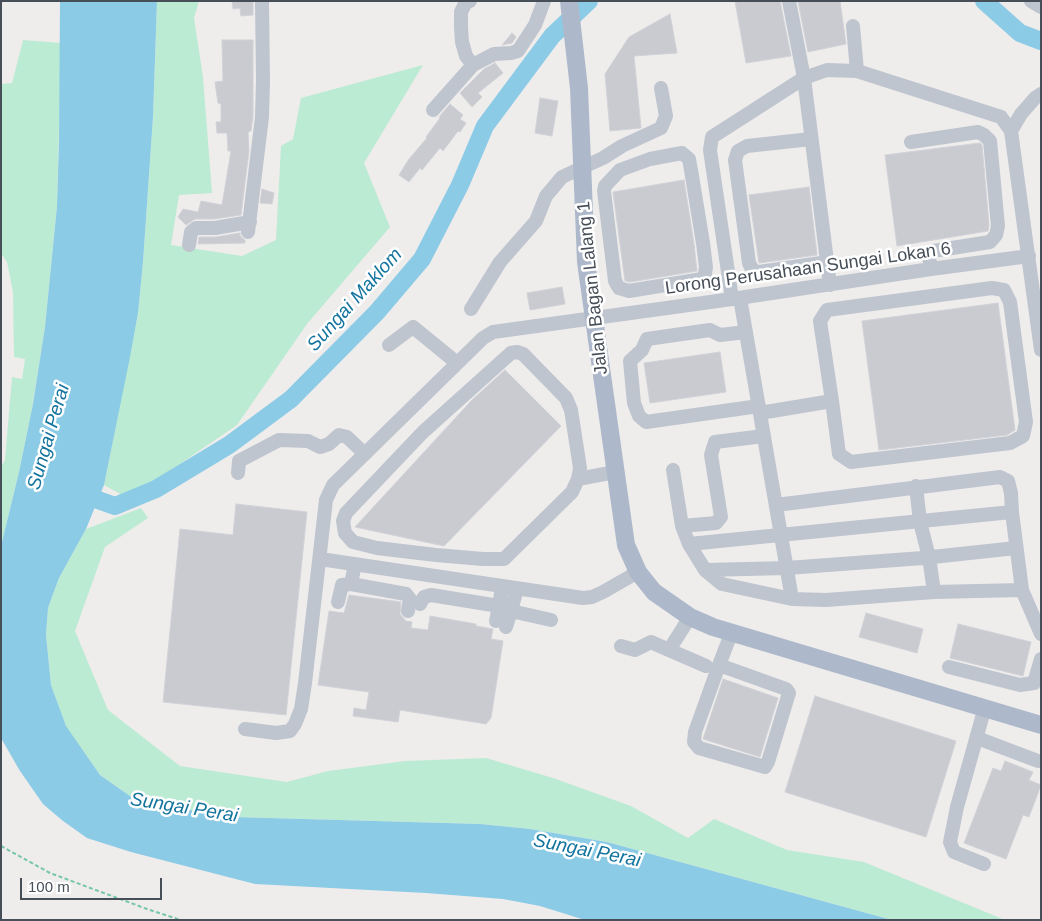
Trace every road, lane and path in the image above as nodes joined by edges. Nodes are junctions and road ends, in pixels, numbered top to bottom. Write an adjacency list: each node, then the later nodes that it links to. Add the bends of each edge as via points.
1 (262, 1): 21 (street, via 262,117 249,227 196,228 191,232)
2 (470, 1): 9 (street, via 461,12 461,27 466,56)
3 (544, 1): 9 (street, via 535,25 518,51 494,54)
4 (569, 1): 20 (main road, Jalan Bagan Lalang 1, via 579,88)
5 (789, 1): 11 (street)
6 (1031, 1): 7 (street)
7 (1041, 7)
8 (853, 26): 10 (street)
9 (473, 65): 14 (street)
10 (857, 71): 11 (street, via 827,70); 15 (street, via 1001,117)
11 (804, 78): 17 (street); 26 (street, via 712,137 710,150)
12 (661, 88): 16 (street, via 666,116 661,128)
13 (1041, 94): 15 (street, via 1021,114)
14 (433, 110)
15 (1012, 131): 22 (street)
16 (642, 137): 19 (street); 20 (street)
17 (811, 139): 23 (street); 23 (street, via 747,146 738,151 735,160 749,264 753,271 759,272)
18 (911, 142): 24 (street, via 978,132 990,141 998,226 996,235 990,242 933,251 929,257)
19 (650, 158): 19 (street, via 682,153 689,159 706,267 702,279 629,291 619,288 615,281 604,190 620,170)
20 (583, 168): 27 (street, via 562,177 546,196 536,221 500,262); 29 (main road, Jalan Bagan Lalang 1, via 586,262)
21 (190, 245)
22 (1029, 256): 24 (street, Lorong Perusahaan Sungai Lokan 6); 28 (street)
23 (828, 262): 25 (street)
24 (931, 269): 25 (street, Lorong Perusahaan Sungai Lokan 6)
25 (830, 285): 26 (street, Lorong Perusahaan Sungai Lokan 6)
26 (736, 299): 29 (street, Lorong Perusahaan Sungai Lokan 6); 30 (street)
27 (471, 309)
28 (1039, 318): 32 (street)
29 (594, 319): 33 (street, Lorong Perusahaan Sungai Lokan 6, via 493,332); 39 (main road, Jalan Bagan Lalang 1)
30 (746, 332): 35 (street); 35 (street, via 720,335 710,330 647,339 642,350 630,361 634,403 639,416 646,422)
31 (389, 344): 33 (street, via 413,327)
32 (1041, 350)
33 (457, 363): 37 (street, Lorong Perusahaan Sungai Lokan 6)
34 (832, 401): 34 (street, via 840,454 851,462 1010,443 1023,436 1026,422 1010,302 1004,290 992,288 827,310 820,321); 35 (street)
35 (760, 409): 36 (street)
36 (764, 436): 43 (street); 46 (street, via 715,442 711,455 721,517 716,523)
37 (365, 454): 40 (street, via 347,437 338,435 320,447 308,442 279,440 239,461); 51 (street, Lorong Perusahaan Sungai Lokan 6, via 333,486 326,500)
38 (673, 470): 46 (street)
39 (615, 472): 41 (street); 55 (main road, Jalan Bagan Lalang 1, via 626,545)
40 (238, 473)
41 (578, 479): 41 (street, via 572,492 504,559 377,548 353,542 345,532 343,521 346,513 423,432 511,352 523,354 566,398 574,425 580,468)
42 (916, 486): 43 (street); 44 (street, via 1000,477 1008,481); 45 (street)
43 (776, 505): 47 (street)
44 (1012, 512): 45 (street); 49 (street)
45 (920, 522): 47 (street); 50 (street)
46 (682, 526): 48 (street)
47 (781, 535): 48 (street); 53 (street)
48 (688, 544): 54 (street)
49 (1016, 548): 50 (street); 59 (street)
50 (929, 557): 53 (street); 60 (street)
51 (320, 559): 52 (street); 76 (street, Lorong Perusahaan Sungai Lokan 6, via 305,684 295,724 290,731 283,733)
52 (354, 564): 56 (street); 57 (street)
53 (787, 568): 54 (street); 61 (street)
54 (705, 570): 61 (street, via 722,584)
55 (638, 572): 58 (street, via 592,597); 64 (main road, Jalan Bagan Lalang 1, via 654,592)
56 (351, 584): 62 (street, via 342,585); 63 (street, via 406,594 414,608 424,597 431,595)
57 (502, 587): 58 (street); 63 (street)
58 (517, 589): 63 (street)
59 (1022, 590): 60 (street); 68 (street)
60 (934, 592): 61 (street, via 826,600)
61 (792, 599)
62 (338, 602)
63 (505, 609): 65 (street); 66 (street)
64 (690, 617): 67 (main road, Jalan Bagan Lalang 1); 70 (street)
65 (551, 620)
66 (501, 624)
67 (731, 634): 72 (street); 74 (main road, Jalan Bagan Lalang 1)
68 (1041, 634)
69 (621, 646): 70 (street, via 635,650 651,642)
70 (669, 650): 72 (street)
71 (1041, 659): 73 (street, via 1034,683 1020,685)
72 (713, 666): 72 (street, via 694,742 699,748 765,767 789,693 786,689)
73 (948, 667)
74 (985, 707): 75 (main road, Jalan Bagan Lalang 1); 77 (street)
75 (1041, 725)
76 (245, 729)
77 (977, 738): 78 (street); 80 (street, via 956,807 950,842 954,852)
78 (1038, 761)
79 (1, 846): 81 (path, via 50,873)
80 (984, 864)
81 (181, 920)

